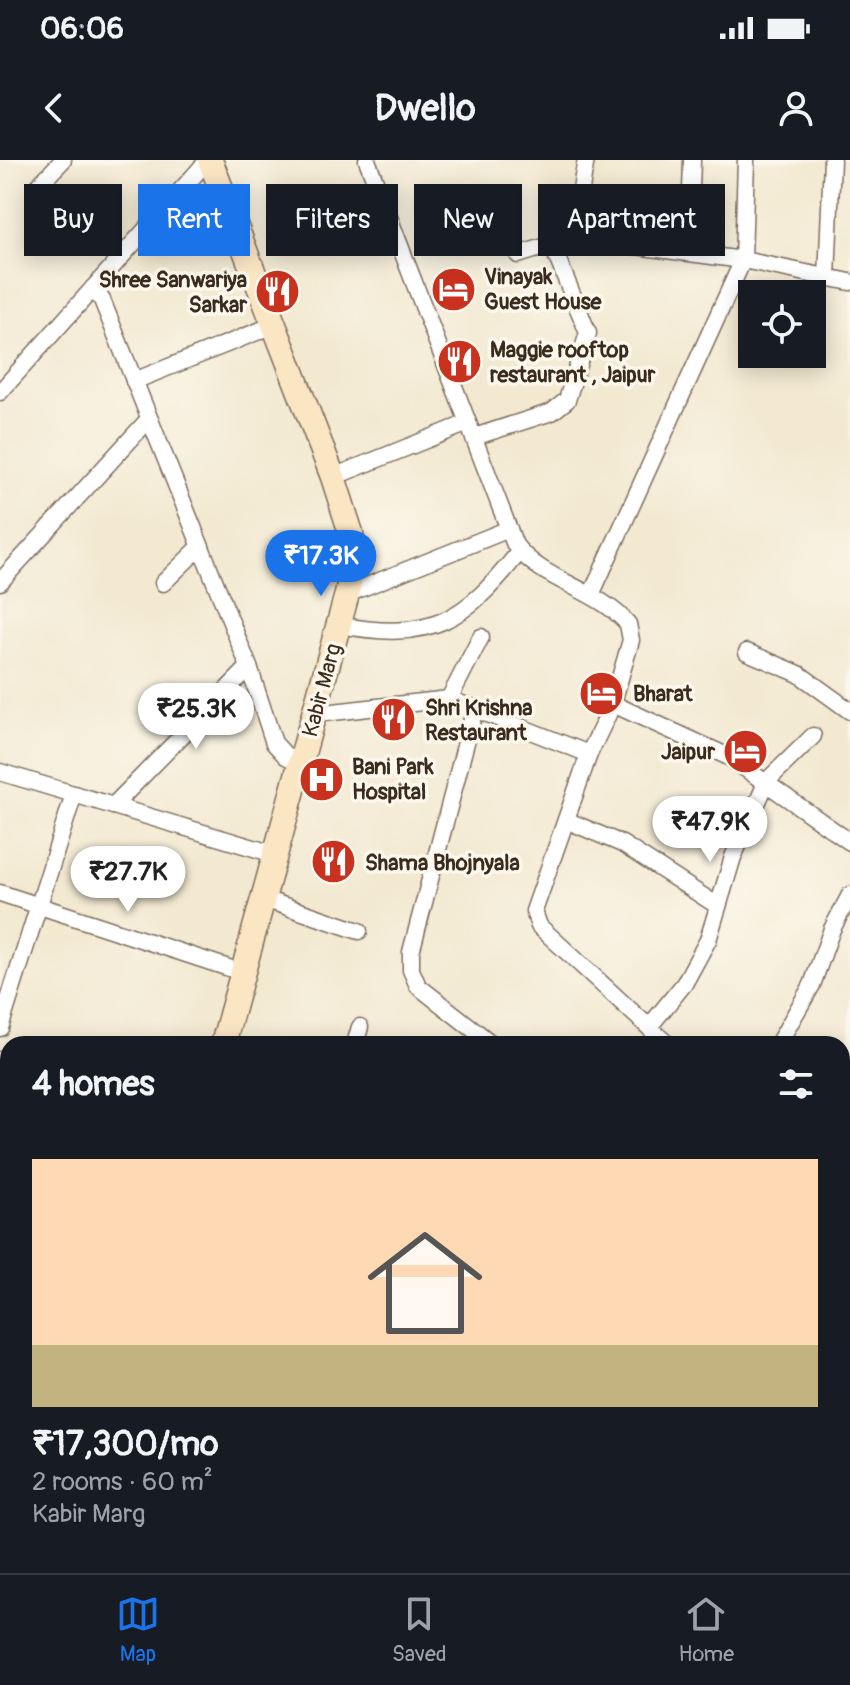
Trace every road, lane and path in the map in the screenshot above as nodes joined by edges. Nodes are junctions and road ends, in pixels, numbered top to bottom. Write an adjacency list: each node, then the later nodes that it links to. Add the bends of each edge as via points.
1 (63, 160): 8 (street)
2 (209, 160): 16 (street); 17 (street, Kabir Marg)
3 (367, 160): 21 (street)
4 (586, 160): 9 (street)
5 (692, 160): 10 (street)
6 (746, 160): 13 (street)
7 (832, 160): 14 (street)
8 (40, 184)
9 (584, 184)
10 (691, 184)
11 (556, 256): 21 (street, via 588,333 567,400 552,412)
12 (716, 256): 13 (street)
13 (743, 260): 14 (street); 29 (street)
14 (827, 278): 15 (street)
15 (850, 282)
16 (93, 288): 18 (street); 19 (street)
17 (274, 325): 18 (street); 22 (street, Kabir Marg)
18 (134, 381): 20 (street)
19 (0, 392)
20 (149, 419): 24 (street); 26 (street)
21 (471, 430): 22 (street); 23 (street)
22 (333, 477): 28 (street, Kabir Marg, via 351,533)
23 (509, 529): 25 (street); 28 (street)
24 (201, 546): 27 (street); 33 (street)
25 (520, 551): 29 (street, via 525,559); 30 (street, via 489,591 461,614 410,630)
26 (0, 582)
27 (163, 583)
28 (347, 594): 30 (street, Kabir Marg)
29 (591, 595): 36 (street, via 628,624 631,640)
30 (339, 625): 38 (street, Kabir Marg)
31 (481, 637): 34 (street)
32 (747, 652): 37 (street, via 799,674)
33 (249, 667): 41 (street, via 274,743); 45 (street)
34 (449, 699): 35 (street); 38 (street)
35 (475, 708): 40 (street); 61 (street, via 411,952 411,970 418,986)
36 (611, 709): 40 (street); 43 (street, via 613,704 697,740)
37 (850, 711)
38 (315, 714): 41 (street, Kabir Marg)
39 (813, 736): 43 (street)
40 (589, 754): 46 (street)
41 (302, 764): 48 (street, Kabir Marg)
42 (0, 772): 44 (street)
43 (767, 781): 47 (street); 53 (street)
44 (74, 794): 45 (street); 52 (street)
45 (113, 806): 48 (street)
46 (566, 820): 53 (street, via 622,844); 57 (street, via 534,911 539,926)
47 (850, 842)
48 (277, 855): 51 (street, Kabir Marg)
49 (0, 893): 52 (street)
50 (850, 895): 63 (street, via 812,985)
51 (264, 899): 54 (street); 55 (street, Kabir Marg)
52 (39, 906): 55 (street); 58 (street)
53 (718, 906): 57 (street, via 708,940 684,984)
54 (359, 931)
55 (244, 973): 59 (street, Kabir Marg)
56 (360, 1027): 60 (street)
57 (649, 1027): 62 (street)
58 (0, 1028)
59 (225, 1036)
60 (357, 1036)
61 (482, 1036)
62 (659, 1036)
63 (783, 1036)

